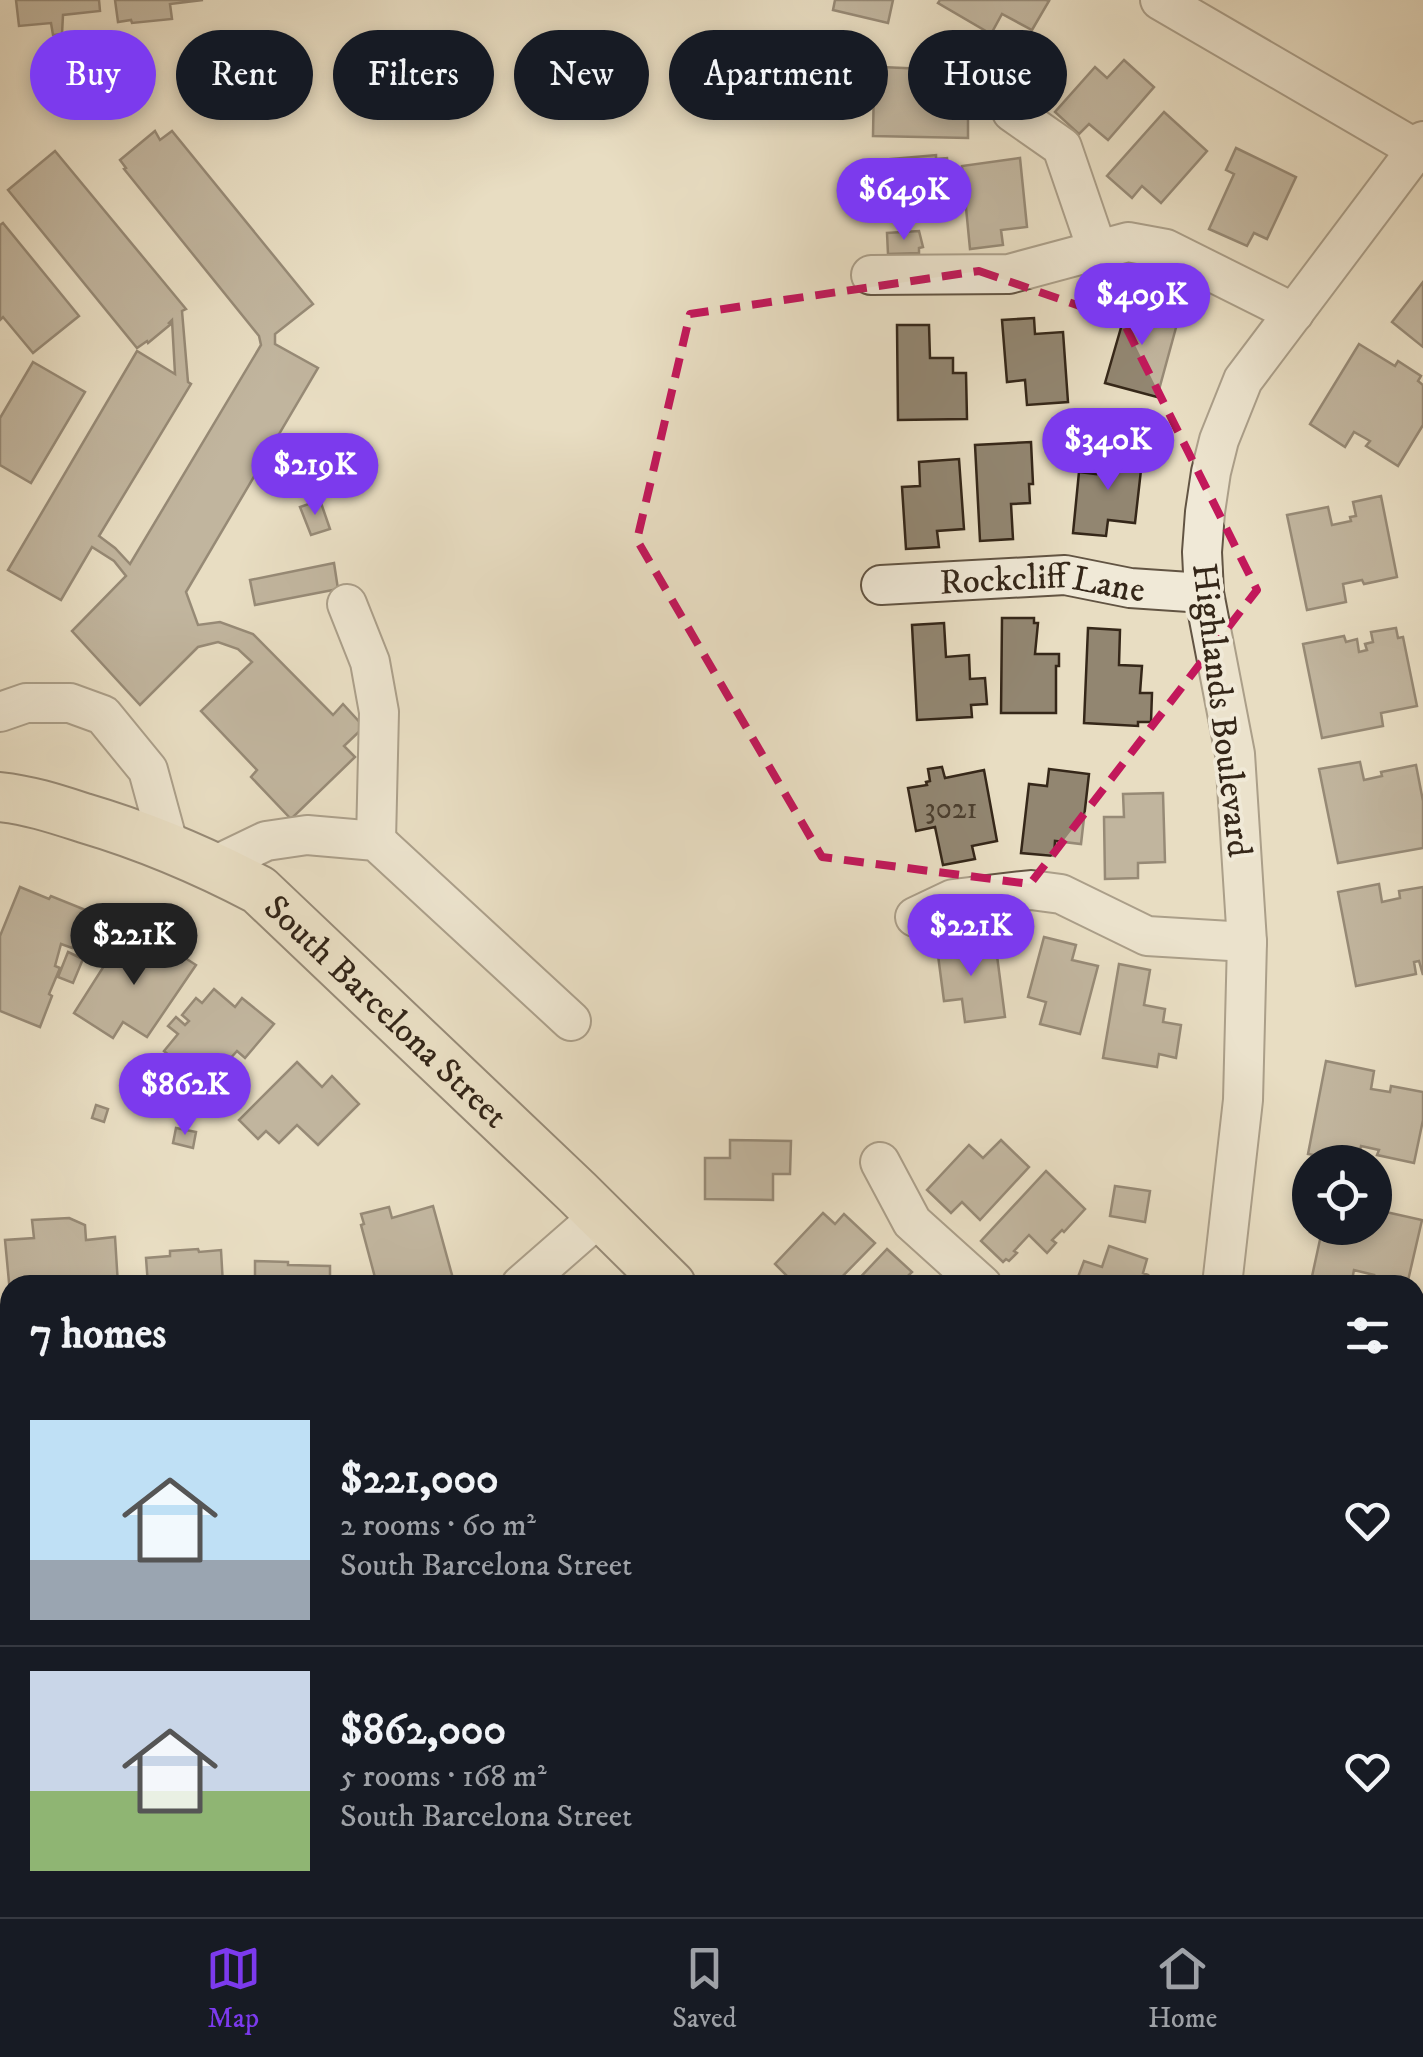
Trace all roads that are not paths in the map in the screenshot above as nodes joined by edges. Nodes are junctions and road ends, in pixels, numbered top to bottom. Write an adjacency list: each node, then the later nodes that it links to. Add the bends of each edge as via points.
1 (1160, 0): 3 (street)
2 (1024, 120): 4 (street, via 1062,146)
3 (1421, 148): 6 (street, Highlands Boulevard)
4 (1098, 252): 5 (street, via 1009,274); 6 (street, via 1128,242 1166,249)
5 (871, 275)
6 (1294, 313): 8 (street, Highlands Boulevard, via 1244,380 1220,440 1204,512)
7 (880, 585): 8 (street, Rockcliff Lane, via 1065,575)
8 (1204, 594): 16 (street, Highlands Boulevard, via 1236,754)
9 (347, 604): 12 (street, via 370,662 379,712)
10 (0, 712): 13 (street, via 26,702 70,703 103,714 148,770)
11 (0, 798): 13 (main road, South Barcelona Street, via 26,800)
12 (376, 842): 14 (street, via 307,835 266,841); 17 (street)
13 (169, 847): 14 (main road, South Barcelona Street)
14 (214, 866): 19 (main road, South Barcelona Street, via 258,890)
15 (915, 917): 16 (street, via 952,899 1032,890 1060,894 1147,936)
16 (1247, 942): 23 (street, Highlands Boulevard, via 1244,1100)
17 (570, 1021)
18 (880, 1162): 22 (street, via 912,1222)
19 (601, 1215): 20 (street); 21 (main road, South Barcelona Street)
20 (532, 1275)
21 (662, 1275)
22 (971, 1275)
23 (1223, 1275)

